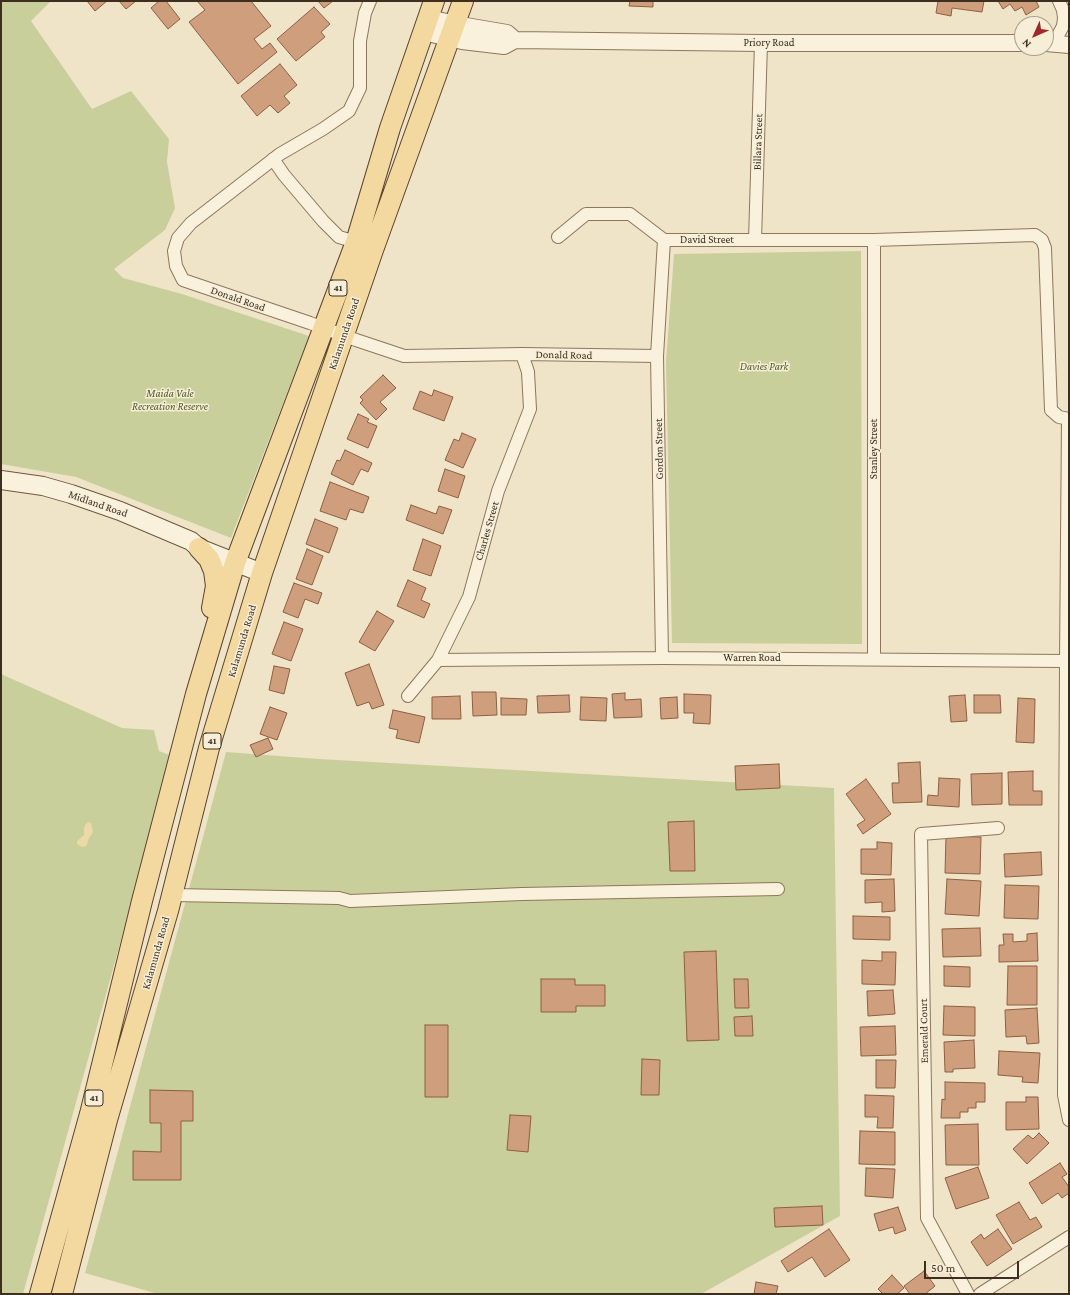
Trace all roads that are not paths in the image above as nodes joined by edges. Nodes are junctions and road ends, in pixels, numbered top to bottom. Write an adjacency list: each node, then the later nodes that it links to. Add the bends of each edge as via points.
1 (370, 1): 9 (street, Donald Road, via 363,19 360,41 360,88 349,111)
2 (463, 1): 5 (main road, Kalamunda Road / 41)
3 (1059, 1): 8 (street, via 1064,18)
4 (428, 17): 5 (street, Priory Road); 14 (main road, Kalamunda Road / 41, via 390,128)
5 (452, 31): 6 (street, Priory Road, via 462,41 504,46 515,40); 16 (main road, Kalamunda Road / 41)
6 (761, 43): 7 (street, Priory Road); 12 (street, Billara Street)
7 (1014, 43)
8 (1056, 44)
9 (273, 159): 14 (street, via 323,221 340,237); 15 (street, Donald Road, via 191,223 178,238 174,251 176,266 183,280)
10 (558, 238): 11 (street, David Street, via 586,214 630,214)
11 (664, 240): 12 (street, David Street); 18 (street, Gordon Street)
12 (755, 240): 13 (street, David Street)
13 (874, 240): 19 (street, David Street, via 1035,235 1042,240 1045,248 1051,410 1059,418); 25 (street, Stanley Street)
14 (356, 242): 15 (main road, Kalamunda Road / 41)
15 (323, 328): 16 (street, Donald Road); 22 (main road, Kalamunda Road / 41)
16 (343, 335): 17 (street, Donald Road, via 404,356); 23 (main road, Kalamunda Road / 41)
17 (522, 354): 18 (street, Donald Road); 26 (street, Charles Street, via 528,372 530,409 498,492 469,597)
18 (657, 356): 24 (street, Gordon Street)
19 (1069, 419): 27 (street)
20 (1, 480): 21 (main road, Midland Road, via 43,486 71,494 120,511)
21 (195, 545): 22 (main road, Midland Road, via 203,542); 28 (main road, via 209,559 216,586)
22 (237, 559): 23 (main road, Midland Road); 28 (main road, Kalamunda Road / 41)
23 (264, 568): 32 (main road, Kalamunda Road / 41, via 209,748)
24 (662, 658): 25 (street, Warren Road); 26 (street, Warren Road)
25 (874, 659): 27 (street, Warren Road)
26 (438, 660): 29 (street, Charles Street)
27 (1066, 661): 33 (street, via 1064,1095)
28 (196, 694): 35 (main road, Kalamunda Road / 41, via 90,1114)
29 (408, 696)
30 (998, 828): 37 (street, Emerald Court, via 921,834 926,1218)
31 (778, 889): 32 (street, via 522,894 350,901 339,898)
32 (172, 895): 36 (main road, Kalamunda Road / 41, via 107,1120)
33 (1069, 1120)
34 (1069, 1237): 38 (street)
35 (40, 1294)
36 (62, 1294)
37 (968, 1294)
38 (980, 1294)

